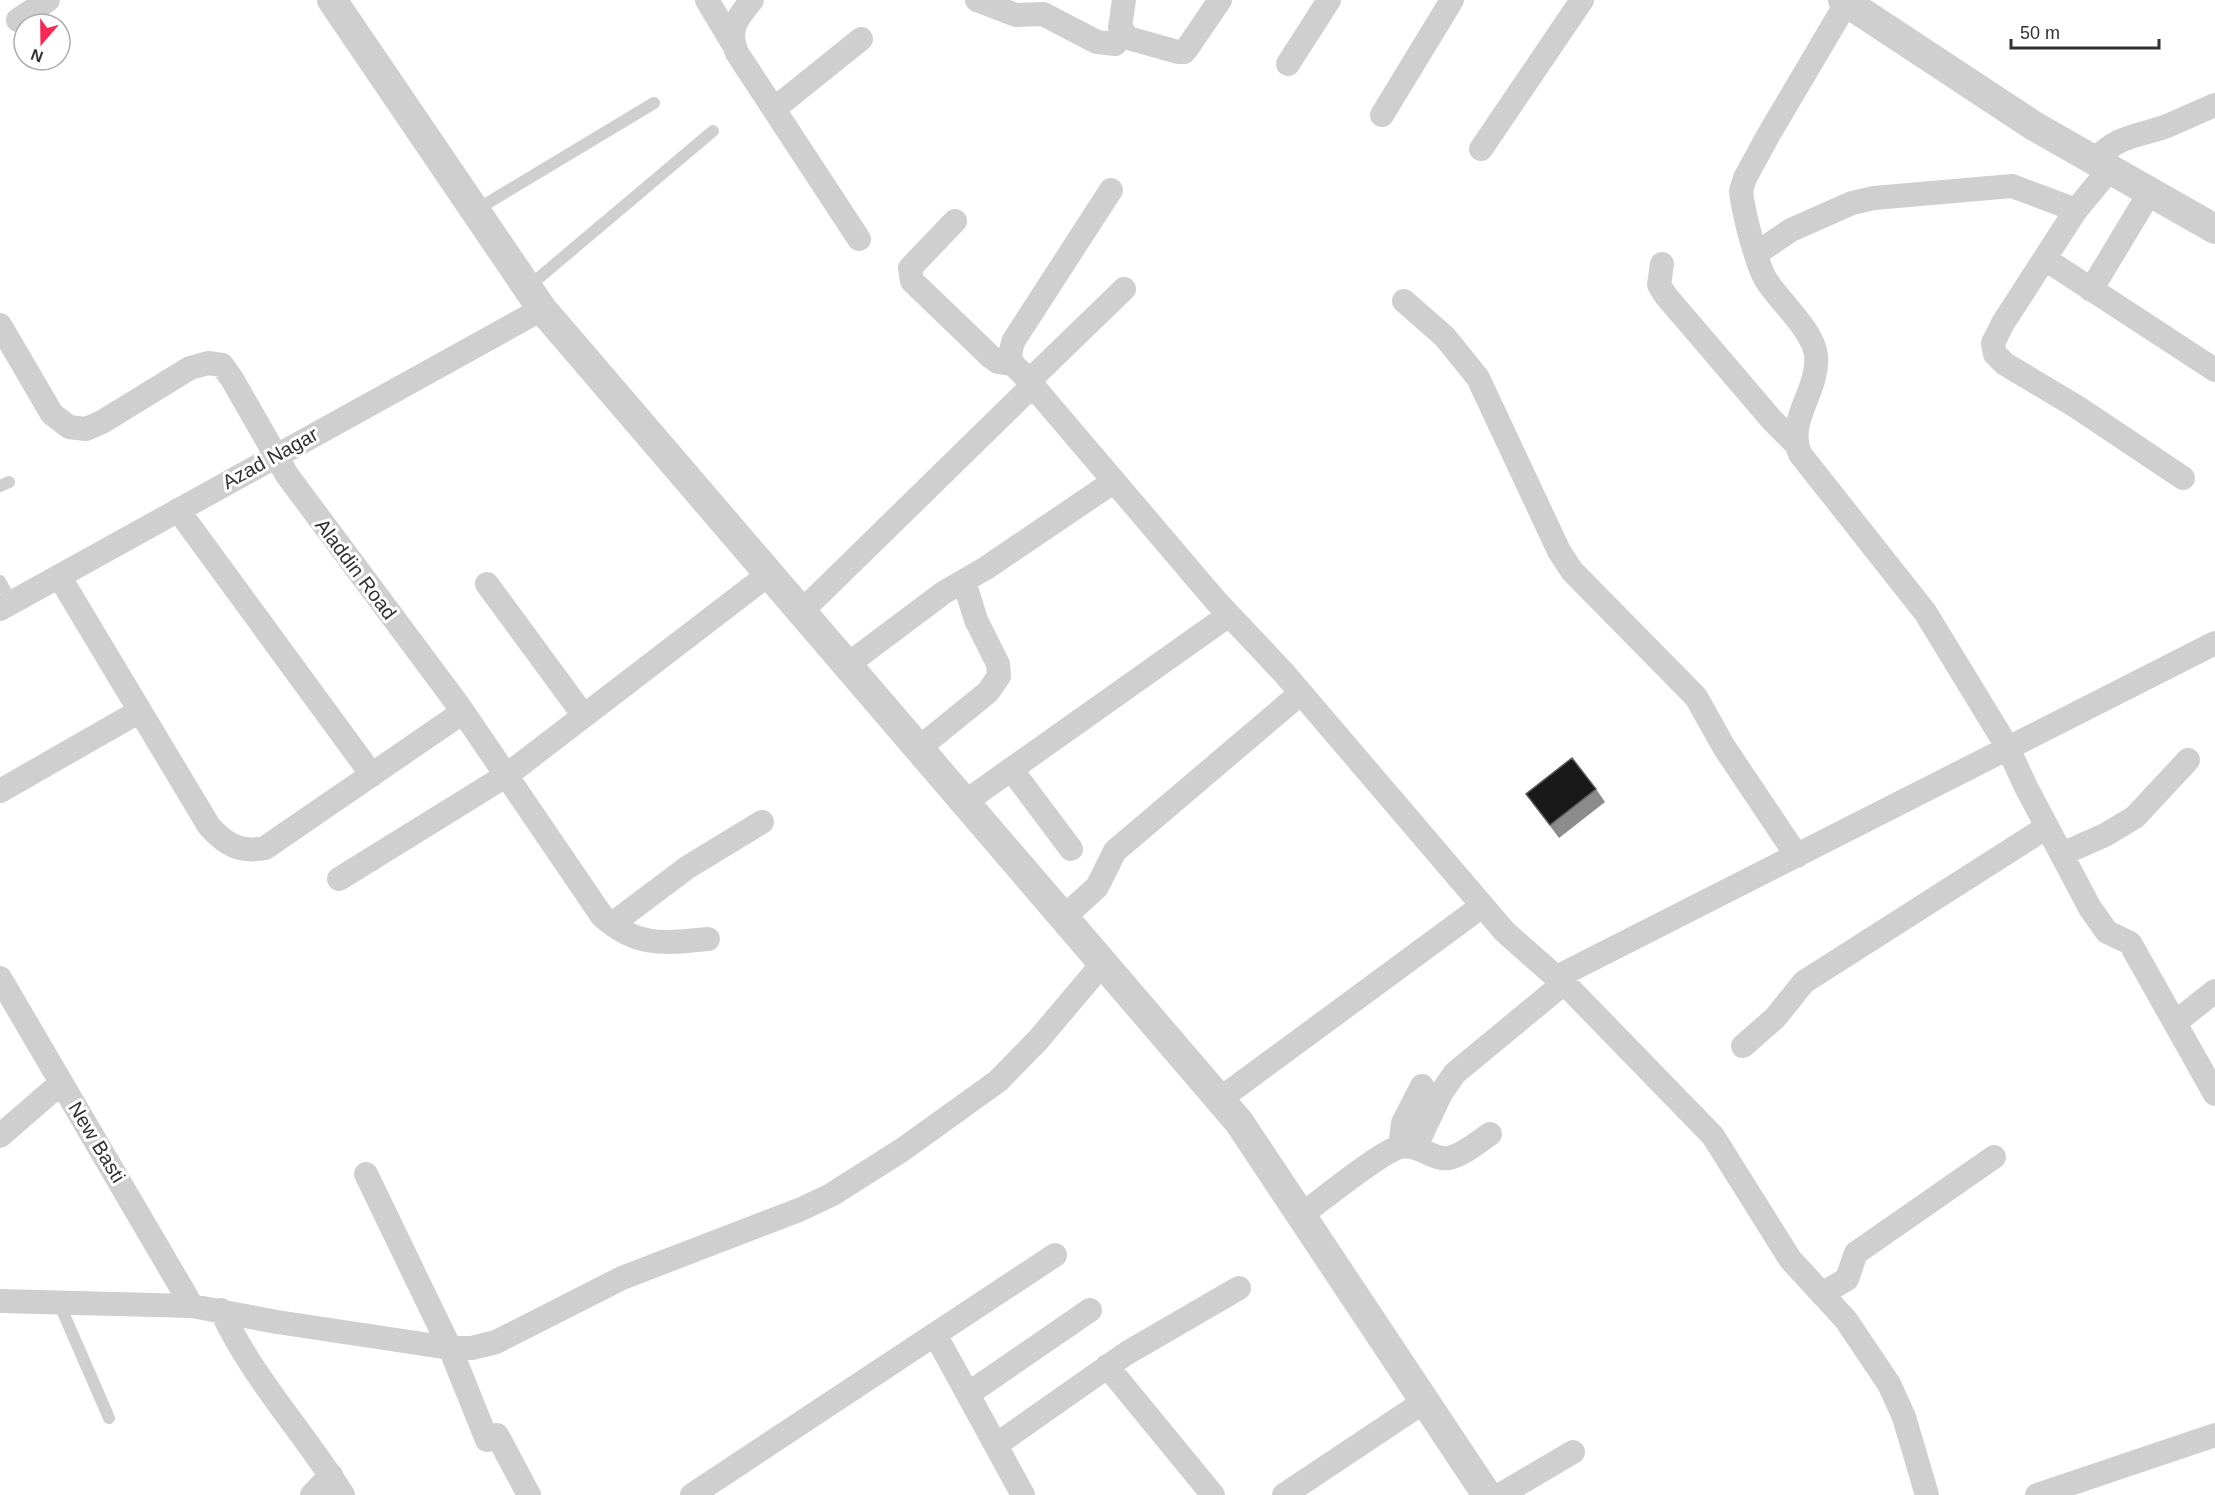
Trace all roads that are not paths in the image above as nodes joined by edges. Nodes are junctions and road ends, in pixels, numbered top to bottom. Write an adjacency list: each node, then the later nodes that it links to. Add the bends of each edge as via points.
1 (48, 0): 12 (street)
2 (332, 0): 26 (street)
3 (707, 0): 15 (street)
4 (752, 0): 15 (street, via 736,20)
5 (977, 0): 13 (street, via 1016,15 1043,14 1104,44 1115,44)
6 (1124, 0): 13 (street, via 1120,20)
7 (1220, 0): 13 (street, via 1184,52 1128,38)
8 (1329, 0): 16 (street)
9 (1452, 0): 20 (street)
10 (1582, 0): 22 (street)
11 (1845, 1): 23 (street, via 2034,126); 31 (street, via 1744,178 1742,197)
12 (30, 12)
13 (1123, 33)
14 (861, 39): 19 (street)
15 (732, 42): 19 (street)
16 (1288, 64)
17 (654, 103): 26 (lane)
18 (2215, 105): 23 (street, via 2120,140 2105,148)
19 (774, 109): 30 (street)
20 (1382, 115)
21 (713, 131): 36 (lane)
22 (1481, 149)
23 (2102, 165): 25 (street); 27 (street)
24 (1111, 190): 39 (street, via 1014,340)
25 (2150, 192): 29 (street); 35 (street)
26 (476, 210): 36 (street)
27 (2076, 210): 31 (street, via 2012,186 1889,196 1852,203); 32 (street)
28 (956, 221): 39 (street, via 910,268 912,281 982,351 998,362)
29 (2215, 229)
30 (859, 239)
31 (1754, 243): 42 (street, via 1765,278 1810,338 1816,355 1811,392 1799,416)
32 (2045, 259): 35 (street); 44 (street, via 1997,334 1993,343 1995,354)
33 (1662, 264): 42 (street, via 1659,285 1666,296)
34 (1124, 289): 41 (street)
35 (2091, 290): 40 (street)
36 (535, 298): 43 (street, Azad Nagar); 47 (street)
37 (1404, 302): 73 (street, via 1445,337 1478,378 1534,500 1572,571 1696,697 1724,747)
38 (0, 325): 43 (street, Aladdin Road, via 52,414 69,427 86,429 102,422 190,368 208,363 222,365)
39 (1011, 364): 41 (street)
40 (2215, 369)
41 (1029, 384): 45 (street); 53 (street)
42 (1796, 444): 61 (street, via 1926,612)
43 (275, 455): 46 (street, Azad Nagar); 59 (street, Aladdin Road)
44 (2183, 478)
45 (1113, 483): 50 (street); 54 (street)
46 (178, 510): 48 (street, Azad Nagar); 65 (street)
47 (769, 574): 53 (street); 60 (street)
48 (59, 576): 52 (street, Azad Nagar); 58 (street)
49 (0, 581): 52 (lane)
50 (964, 581): 56 (street, via 924,605); 62 (street, via 976,620 998,664 999,676 988,692)
51 (487, 584): 60 (street)
52 (6, 606)
53 (801, 612): 56 (street)
54 (1229, 615): 57 (street); 64 (street)
55 (2215, 643): 61 (street)
56 (847, 665): 62 (street)
57 (1301, 693): 75 (street); 76 (street, via 1115,851 1097,887)
58 (140, 711): 65 (street, via 209,826 235,848 266,848); 67 (street)
59 (463, 712): 65 (street); 66 (street, Aladdin Road)
60 (584, 716): 66 (street)
61 (2008, 747): 70 (street); 73 (street)
62 (919, 748): 68 (street)
63 (2188, 760): 72 (street, via 2135,817)
64 (1011, 769): 68 (street); 71 (street)
65 (372, 775)
66 (507, 775): 74 (street); 77 (street, Aladdin Road, via 588,896)
67 (0, 791)
68 (965, 802): 76 (street)
69 (762, 822): 77 (street, via 670,880)
70 (2047, 827): 72 (street); 84 (street, via 1804,982 1775,1018)
71 (1071, 849)
72 (2062, 854): 83 (street, via 2090,908 2107,932 2130,943)
73 (1797, 856): 81 (street)
74 (339, 879)
75 (1482, 906): 81 (street, via 1505,932); 88 (street)
76 (1064, 917): 79 (street)
77 (612, 924): 78 (street, Aladdin Road, via 653,943)
78 (708, 939)
79 (1103, 963): 88 (street); 104 (street, via 998,1081 831,1195 621,1278 496,1342)
80 (0, 978): 85 (street, New Basti)
81 (1560, 980): 91 (street, via 1455,1073); 97 (street, via 1713,1136 1790,1259)
82 (2215, 991): 83 (street)
83 (2176, 1022): 87 (street)
84 (1743, 1046)
85 (61, 1083): 90 (street); 100 (street, New Basti)
86 (1422, 1086): 91 (street, via 1403,1123)
87 (2215, 1095)
88 (1220, 1099): 94 (street)
89 (1490, 1134): 91 (street, via 1449,1158)
90 (0, 1136)
91 (1408, 1148): 94 (street, via 1383,1156)
92 (1994, 1157): 97 (street, via 1856,1253 1847,1279)
93 (366, 1174): 104 (street)
94 (1301, 1215): 107 (street)
95 (1055, 1255): 103 (street)
96 (1239, 1288): 105 (street)
97 (1822, 1294): 122 (street, via 1870,1353 1889,1384 1904,1417)
98 (0, 1301): 99 (street)
99 (59, 1303): 100 (street); 108 (lane)
100 (192, 1306): 101 (street)
101 (221, 1310): 104 (street); 112 (street, via 244,1358)
102 (1090, 1310): 106 (street)
103 (936, 1336): 106 (street); 116 (street)
104 (450, 1348): 115 (street, via 492,1437)
105 (1107, 1366): 110 (street); 118 (street)
106 (968, 1394): 110 (street)
107 (1425, 1401): 119 (street); 120 (street)
108 (109, 1418)
109 (2215, 1435): 123 (street)
110 (996, 1445): 117 (street)
111 (1573, 1452): 121 (street)
112 (331, 1475): 113 (street); 114 (street)
113 (312, 1495)
114 (343, 1495)
115 (529, 1495)
116 (692, 1495)
117 (1023, 1495)
118 (1214, 1495)
119 (1284, 1495)
120 (1487, 1495)
121 (1500, 1495)
122 (1927, 1495)
123 (2037, 1495)

